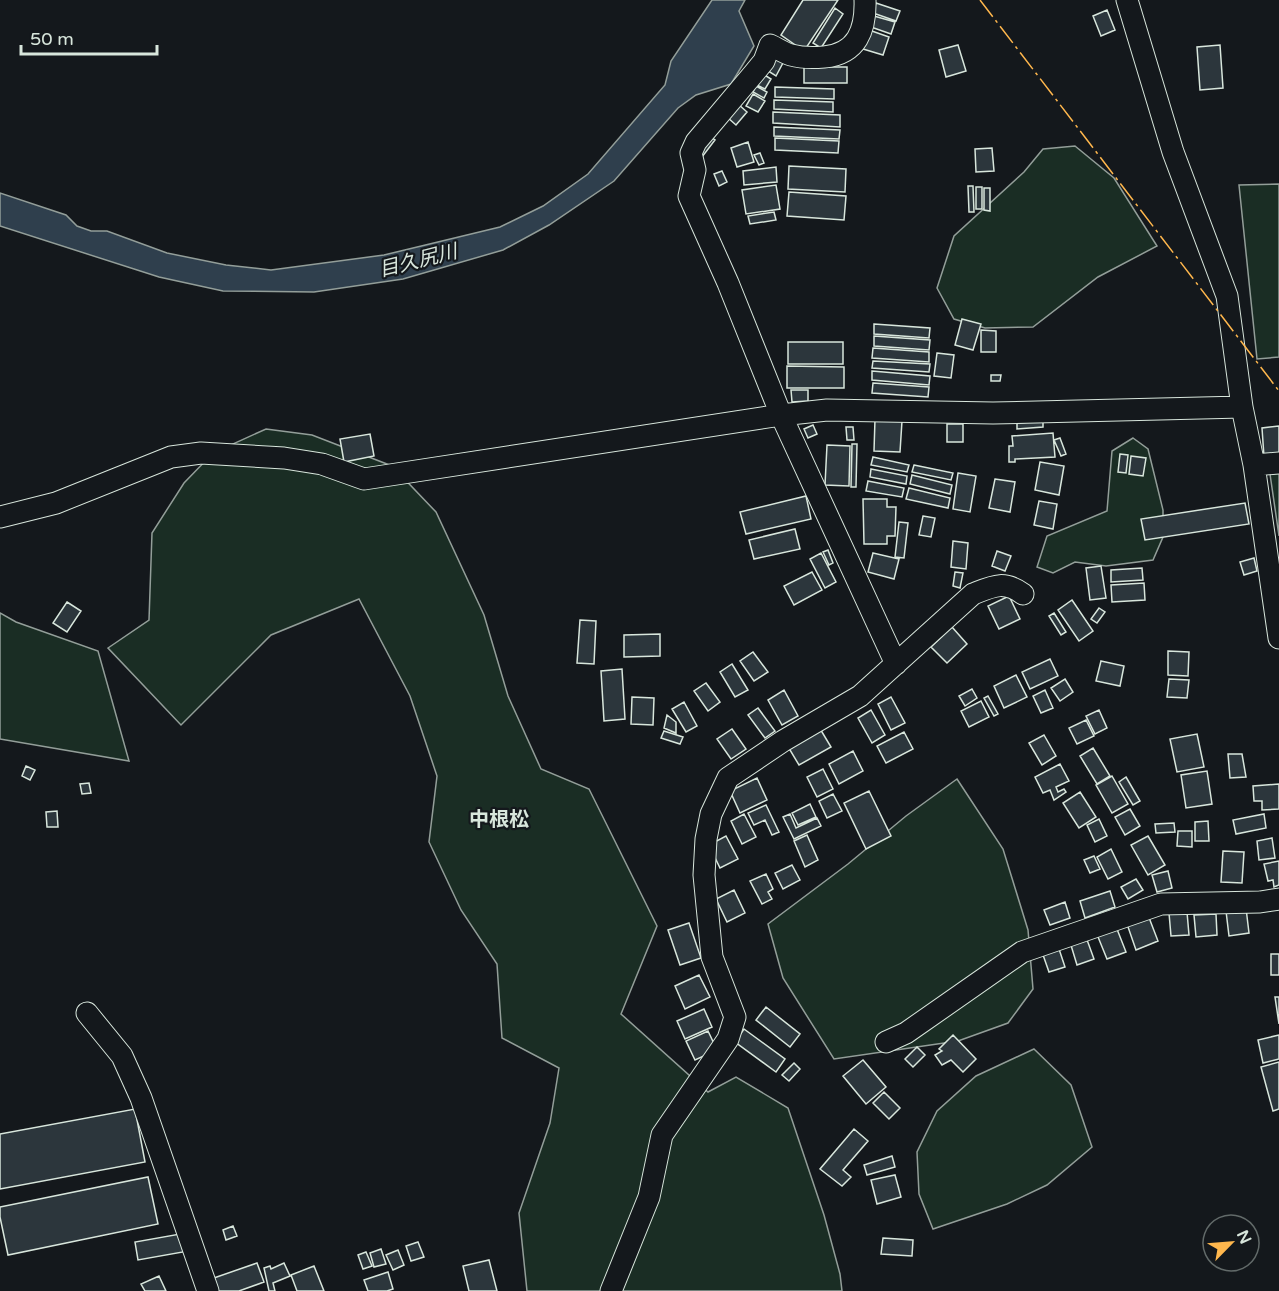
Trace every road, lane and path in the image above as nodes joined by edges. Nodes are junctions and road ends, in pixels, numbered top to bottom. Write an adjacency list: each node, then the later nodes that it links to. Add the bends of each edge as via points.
1 (865, 0): 4 (street, via 860,35 847,51 810,58 791,55 770,45 764,61 691,153 695,170 689,196)
2 (1127, 0): 3 (street, via 1173,152 1227,296)
3 (1242, 406): 4 (street, via 993,413 827,410); 6 (street)
4 (781, 415): 7 (street, via 364,479 322,464 201,453 171,457 56,503); 10 (street)
5 (1279, 463): 6 (street)
6 (1254, 465): 9 (street)
7 (0, 517)
8 (1023, 594): 10 (street, via 1012,586 1000,585 973,594)
9 (1279, 638)
10 (896, 664): 15 (street, via 860,696 728,778 711,814 704,875 712,957 735,1017 728,1039 662,1135 649,1197)
11 (1279, 899): 13 (street, via 1161,904 1022,952 906,1033)
12 (87, 1013): 14 (street, via 122,1056 141,1098)
13 (886, 1042)
14 (208, 1291)
15 (611, 1291)

